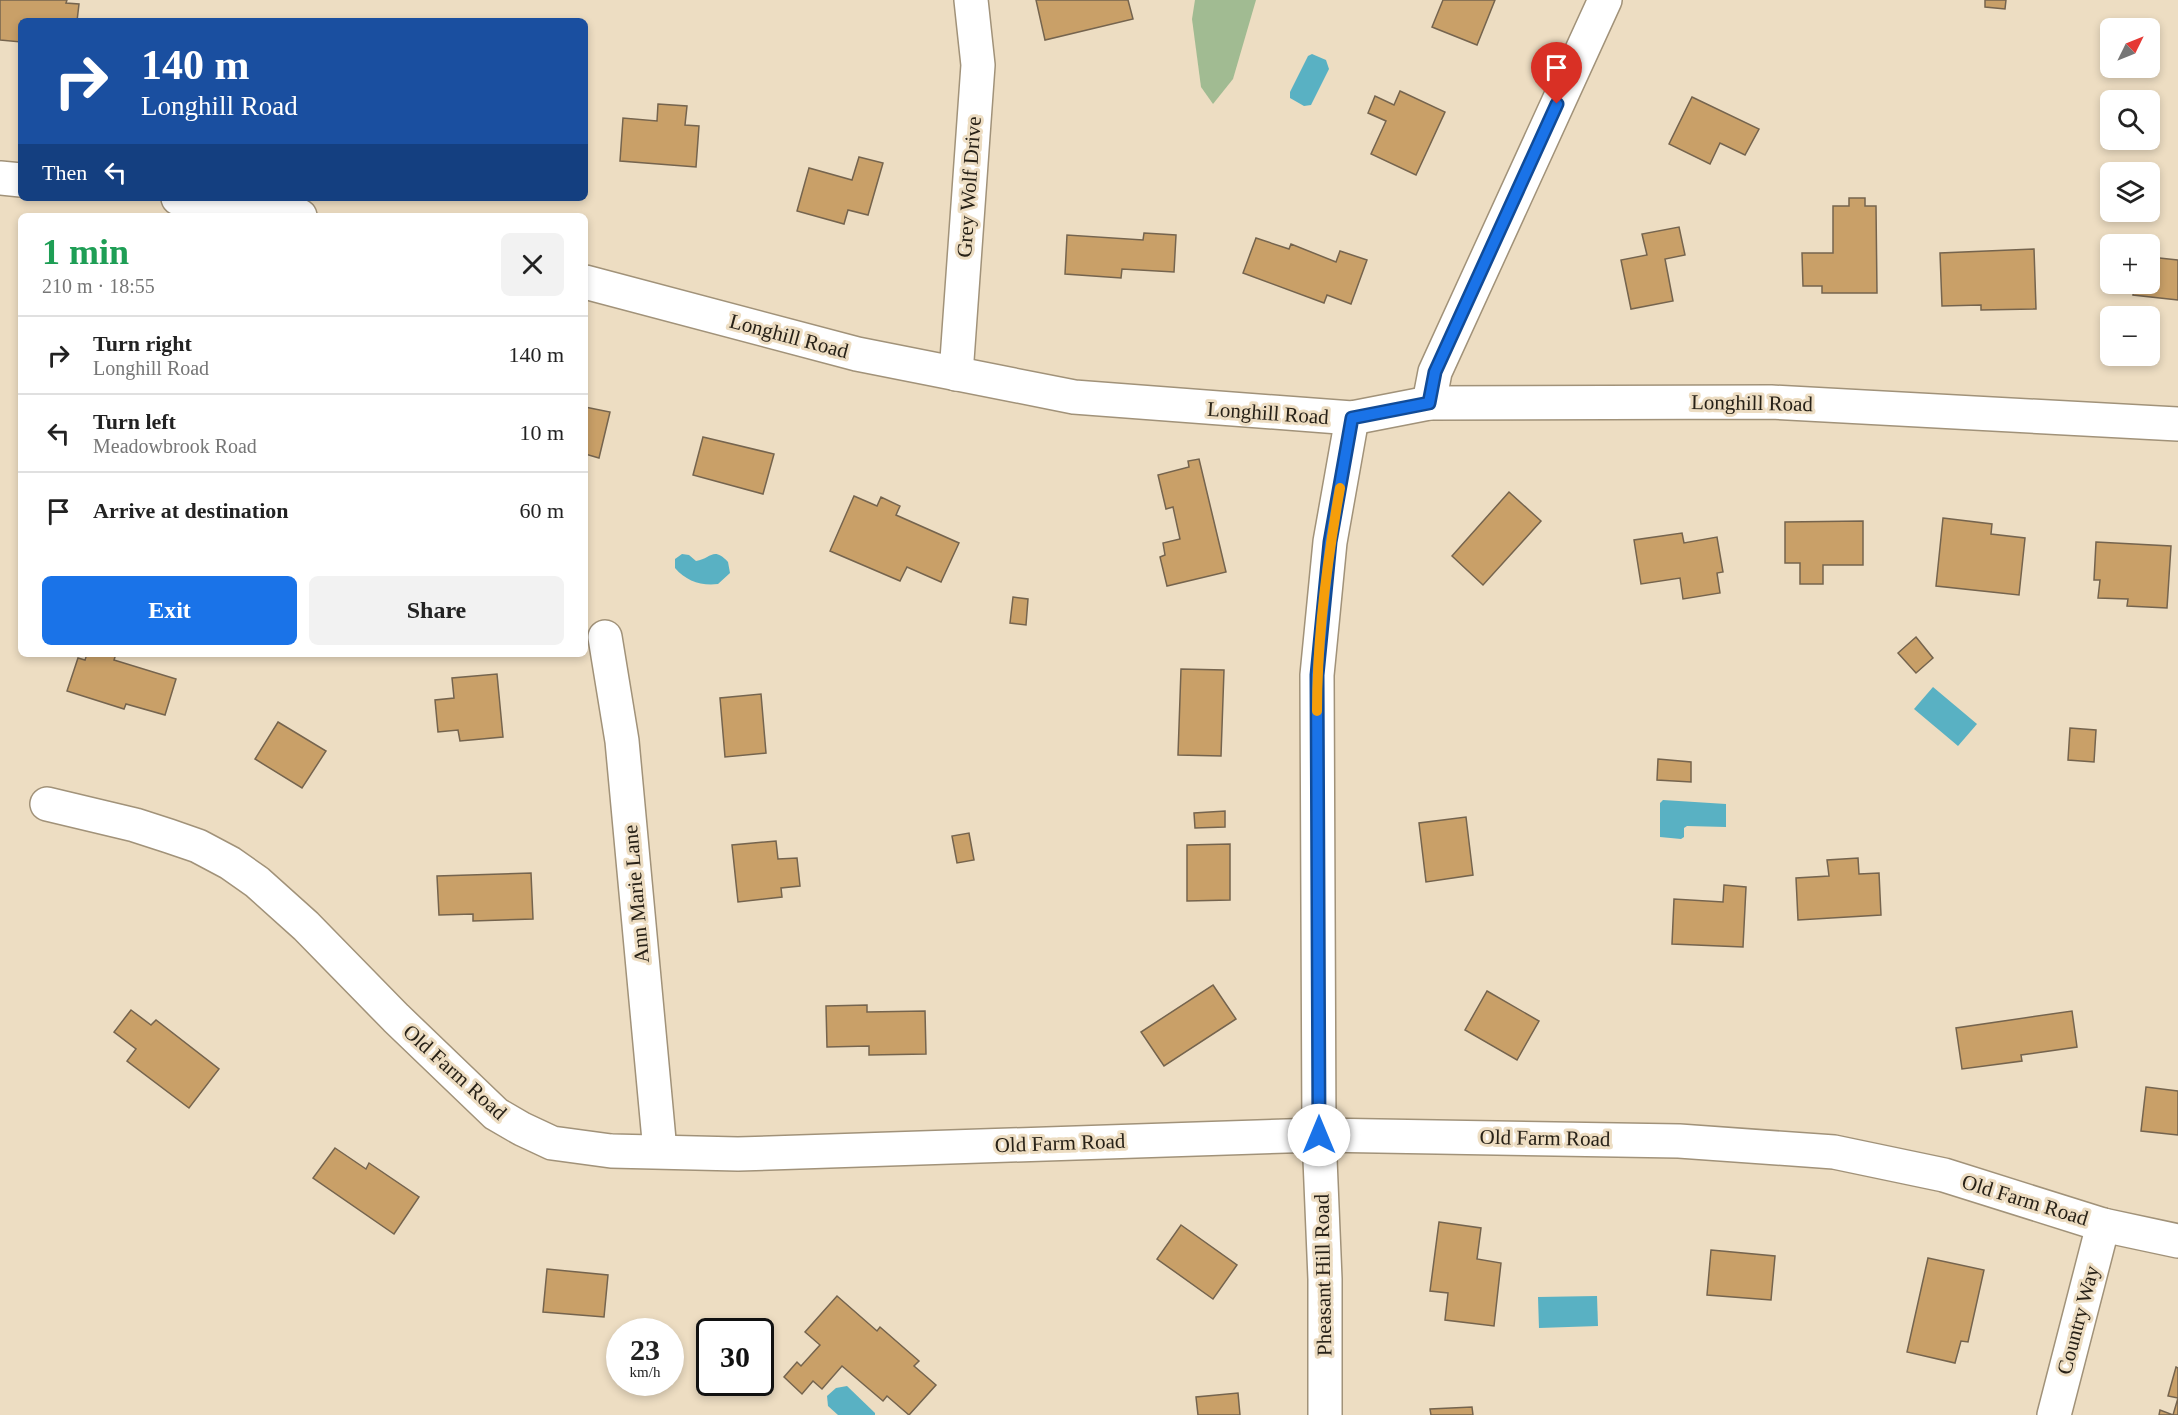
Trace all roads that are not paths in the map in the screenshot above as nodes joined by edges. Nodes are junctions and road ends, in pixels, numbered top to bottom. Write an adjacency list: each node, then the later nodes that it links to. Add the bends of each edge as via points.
1 (970, 0): 8 (street, Grey Wolf Drive, via 978,65)
2 (1605, 0): 9 (street, via 1435,372)
3 (0, 178): 4 (street)
4 (18, 180)
5 (203, 201): 6 (street)
6 (286, 213)
7 (588, 283): 8 (street, Longhill Road, via 857,354)
8 (956, 374): 10 (street, Longhill Road, via 1074,398)
9 (1429, 403): 10 (street, Longhill Road); 11 (street, Longhill Road, via 1771,402)
10 (1352, 418): 14 (street, Pheasant Hill Road, via 1330,542 1317,675)
11 (2178, 424)
12 (605, 637): 15 (street, Ann Marie Lane, via 622,741)
13 (47, 804): 15 (street, Old Farm Road, via 169,836 230,863 306,926 496,1114 522,1130 552,1143 611,1151)
14 (1319, 1135): 15 (street, Old Farm Road, via 750,1154); 16 (street, Old Farm Road, via 1679,1141 1834,1152 1944,1175); 18 (street, Pheasant Hill Road)
15 (660, 1151)
16 (2103, 1225): 17 (street, Old Farm Road); 19 (street, Country Way)
17 (2178, 1240)
18 (1325, 1415)
19 (2054, 1415)

